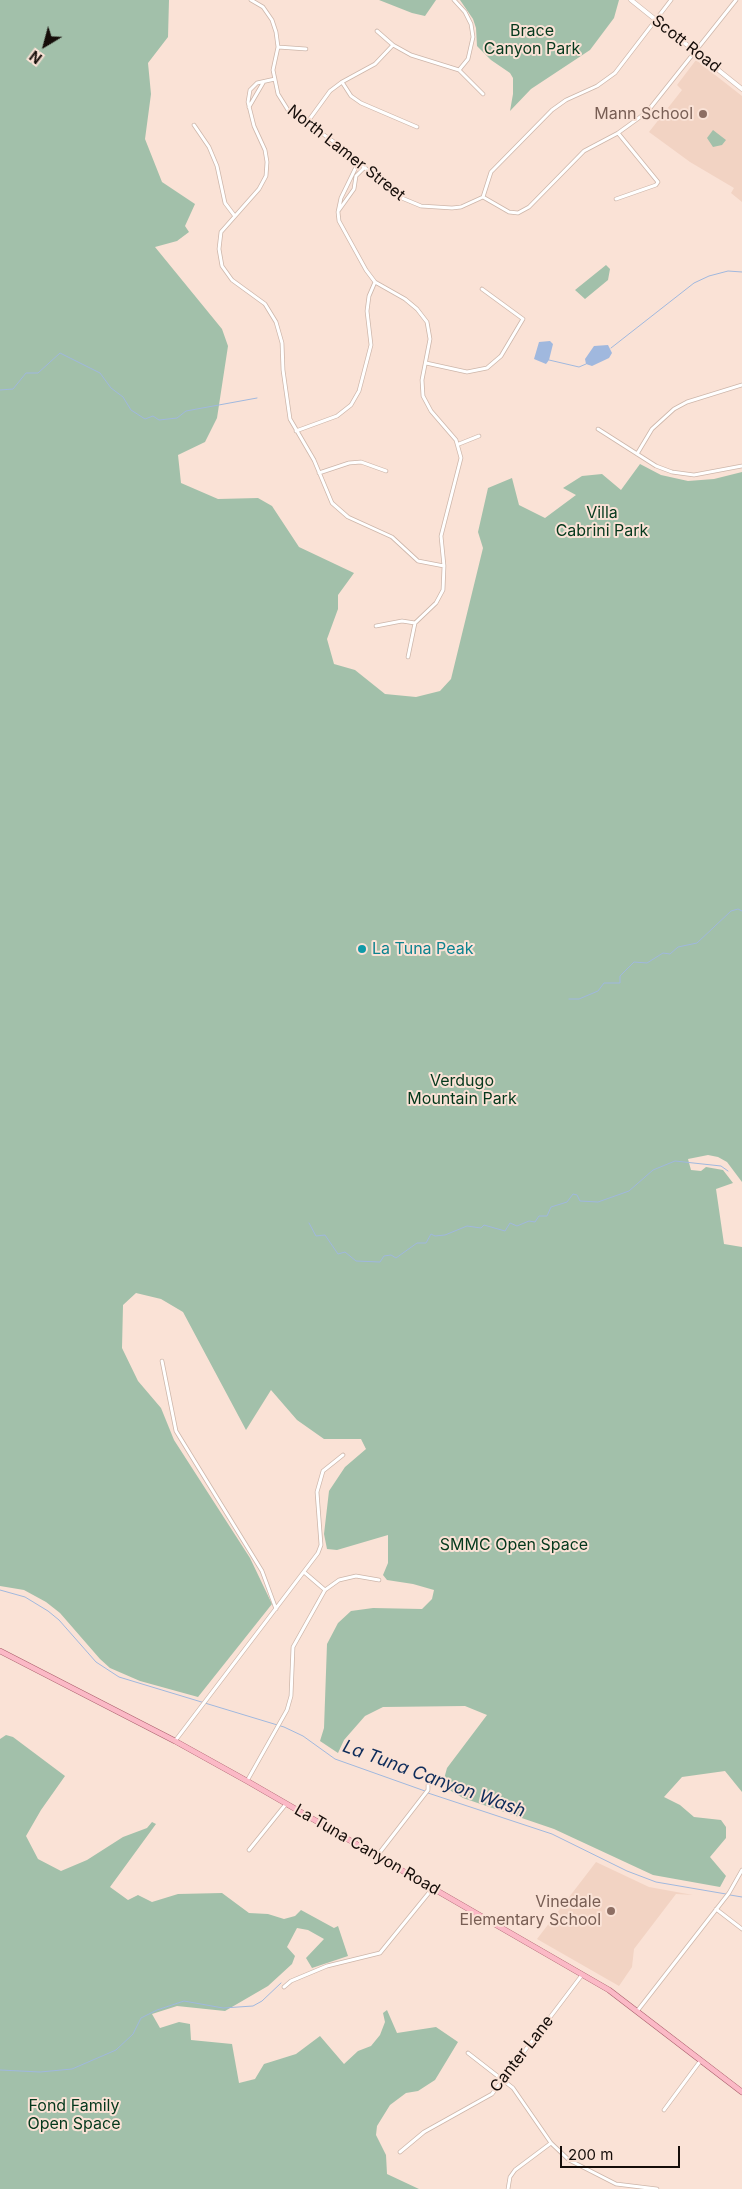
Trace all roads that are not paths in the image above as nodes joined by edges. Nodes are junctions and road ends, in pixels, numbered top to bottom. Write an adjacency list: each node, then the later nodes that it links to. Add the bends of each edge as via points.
1 (251, 0): 9 (street, North Lamer Street, via 263,7 272,20)
2 (454, 0): 12 (street, via 465,12 473,37 468,60)
3 (630, 0): 6 (street, Scott Road)
4 (671, 0): 6 (street)
5 (736, 0): 11 (street)
6 (656, 20): 11 (street, Scott Road); 26 (street, via 615,74 552,110 491,172)
7 (377, 31): 8 (street)
8 (393, 45): 12 (street, via 411,55); 16 (street, via 375,64)
9 (278, 47): 10 (street); 13 (street, North Lamer Street, via 273,70)
10 (306, 49)
11 (695, 51): 17 (street, Scott Road); 23 (street, via 647,112)
12 (459, 70): 18 (street)
13 (275, 79): 15 (street); 20 (street, North Lamer Street, via 281,101)
14 (742, 81): 17 (street)
15 (263, 82): 19 (street); 19 (street, via 250,90)
16 (342, 82): 20 (street, via 321,102); 22 (street, via 360,103)
17 (740, 87)
18 (483, 94)
19 (249, 107): 29 (street, via 268,162 266,176 259,189)
20 (306, 124): 24 (street, North Lamer Street)
21 (194, 125): 29 (street, via 209,146 225,203)
22 (417, 127)
23 (618, 133): 26 (street, via 584,151 518,213 502,210); 27 (street, via 658,182)
24 (358, 161): 25 (street, North Lamer Street); 28 (street)
25 (364, 168): 26 (street, North Lamer Street, via 390,191 421,206 452,208); 28 (street, via 356,176 354,189)
26 (483, 197)
27 (616, 198)
28 (338, 212): 30 (street, via 353,248)
29 (234, 215): 35 (street, via 221,232 222,266 232,280 265,304 276,322 282,343 286,399)
30 (376, 282): 32 (street, via 405,299 427,322 430,339); 35 (street, via 369,296 371,345 359,391 351,406 337,416)
31 (482, 289): 32 (street, via 522,318 505,350 487,368 459,372)
32 (426, 363): 37 (street, via 423,396)
33 (742, 385): 38 (street, via 674,409 652,429)
34 (598, 429): 38 (street)
35 (296, 430): 41 (street)
36 (480, 436): 37 (street)
37 (458, 444): 42 (street, via 460,470 440,536)
38 (637, 454): 39 (street, via 672,472 694,475)
39 (742, 466)
40 (386, 471): 41 (street, via 361,462)
41 (319, 473): 42 (street, via 332,503 348,518 392,538 418,560)
42 (444, 566): 43 (street, via 441,597)
43 (415, 623): 44 (street, via 402,621); 45 (street)
44 (376, 626)
45 (408, 657)
46 (162, 1360): 51 (street, via 176,1430 262,1571)
47 (343, 1455): 48 (street, via 323,1471 317,1492 321,1545)
48 (304, 1572): 50 (street); 51 (street)
49 (380, 1580): 50 (street, via 356,1576 339,1580)
50 (325, 1590): 54 (street, via 293,1648 291,1696 287,1710)
51 (276, 1609): 53 (street)
52 (0, 1651): 53 (main road, La Tuna Canyon Road)
53 (175, 1740): 54 (main road, La Tuna Canyon Road)
54 (247, 1781): 56 (main road, La Tuna Canyon Road)
55 (428, 1785): 58 (street, via 427,1792)
56 (286, 1803): 57 (street); 58 (main road, La Tuna Canyon Road)
57 (249, 1850)
58 (377, 1856): 60 (main road, La Tuna Canyon Road)
59 (742, 1870): 61 (street)
60 (432, 1889): 63 (main road, La Tuna Canyon Road); 64 (street, via 380,1953 327,1966)
61 (716, 1909): 62 (street); 65 (street)
62 (742, 1929)
63 (582, 1975): 65 (main road, La Tuna Canyon Road); 68 (street, Canter Lane)
64 (284, 1987)
65 (638, 2010): 67 (main road, La Tuna Canyon Road)
66 (468, 2053): 68 (street)
67 (702, 2060): 69 (main road, La Tuna Canyon Road); 70 (street)
68 (503, 2080): 71 (street, via 517,2092); 72 (street, Canter Lane, via 490,2096 424,2132)
69 (742, 2092)
70 (664, 2110)
71 (551, 2143): 73 (street, via 515,2170); 74 (street, via 575,2163 611,2182)
72 (400, 2152)
73 (508, 2189)
74 (657, 2189)

